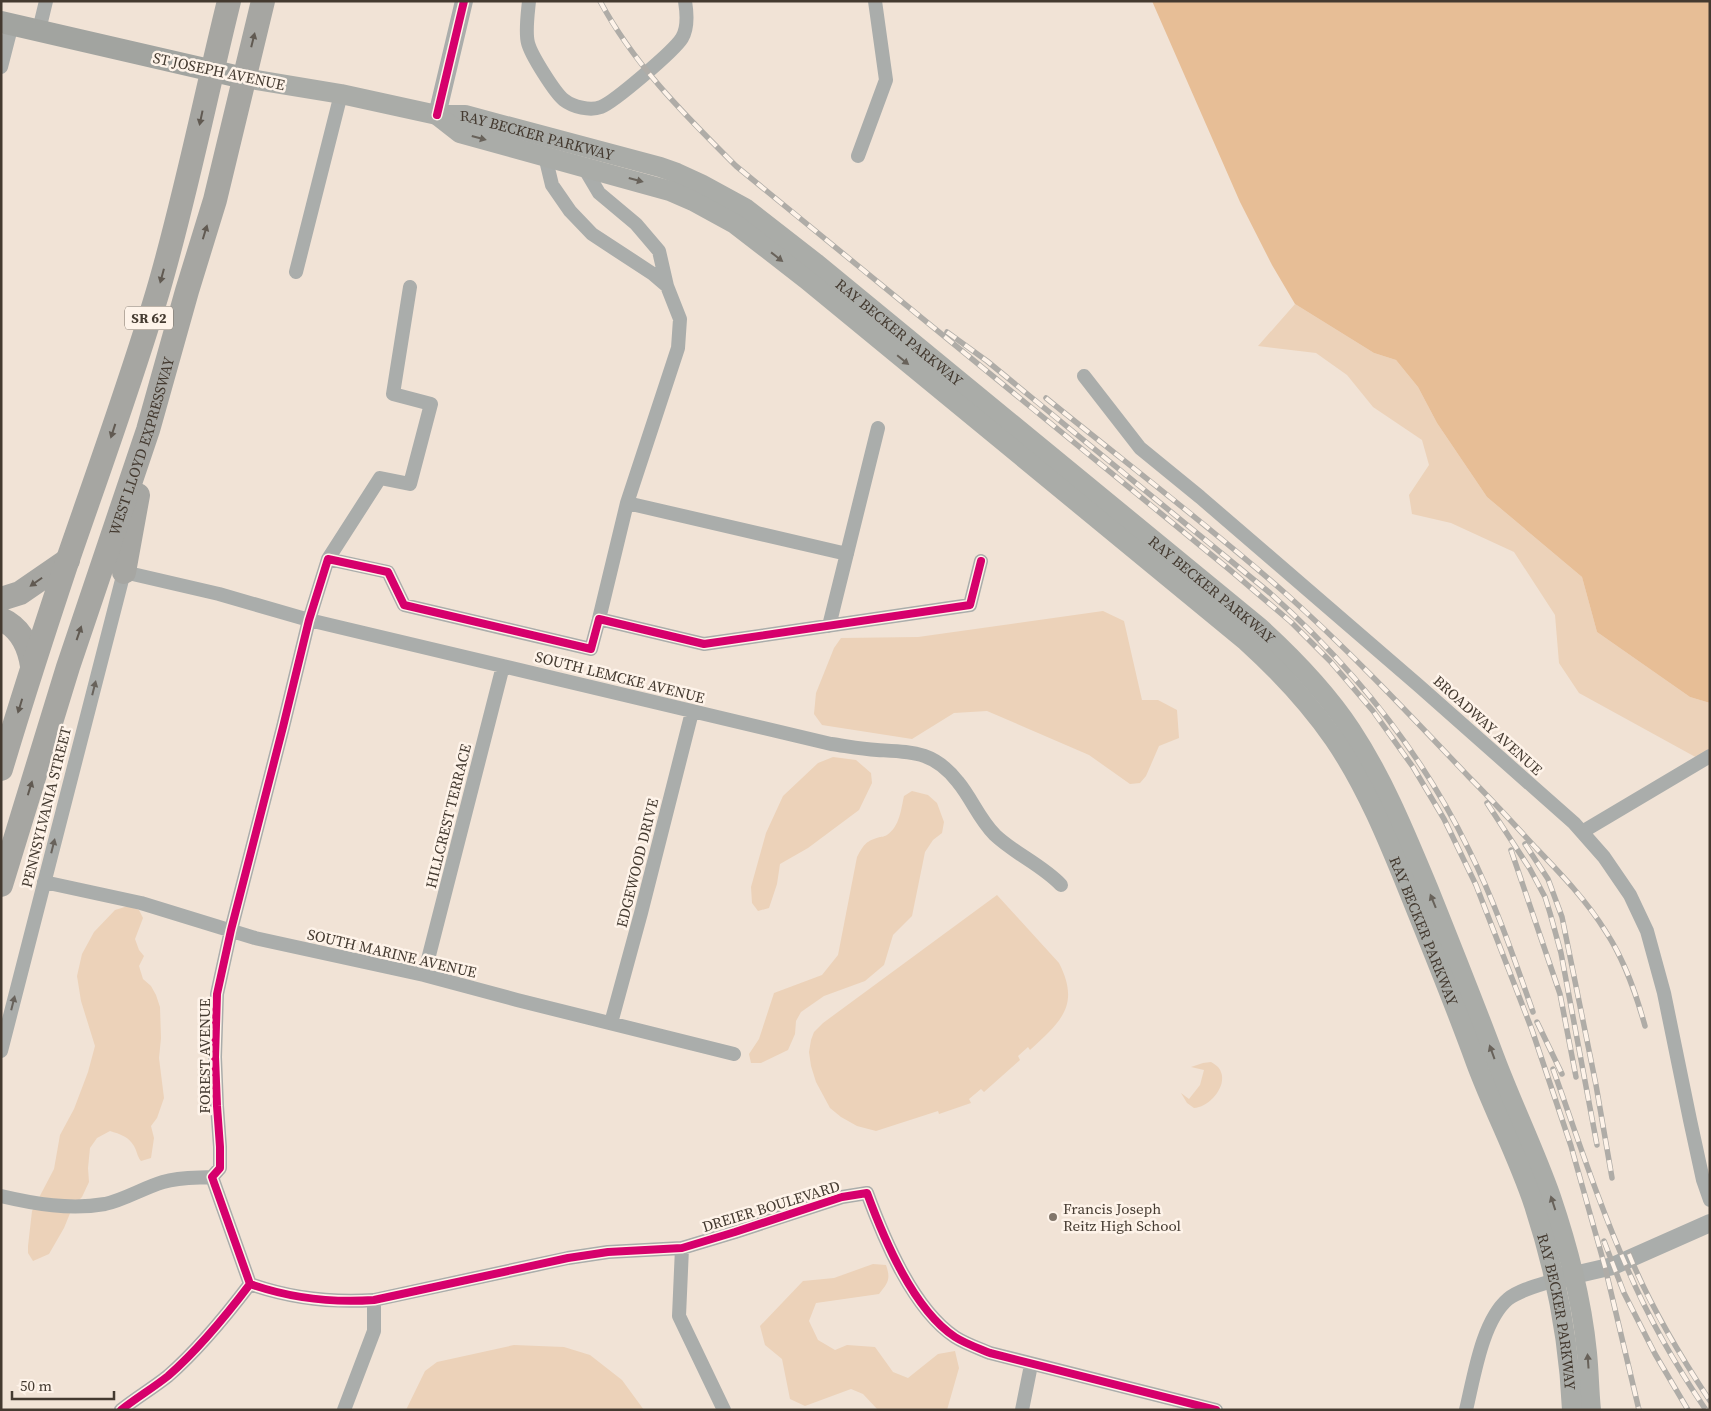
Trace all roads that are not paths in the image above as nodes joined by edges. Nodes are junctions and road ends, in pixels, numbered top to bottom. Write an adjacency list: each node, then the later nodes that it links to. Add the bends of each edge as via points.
1 (46, 1): 9 (street)
2 (228, 1): 11 (highway, WEST LLOYD EXPRESSWAY / SR 62)
3 (263, 1): 12 (highway, WEST LLOYD EXPRESSWAY / SR 62, one-way to 3)
4 (464, 1): 14 (street)
5 (530, 1): 6 (street, via 528,42 540,68 564,100 584,108 601,107 644,75 674,47 683,37)
6 (686, 1)
7 (875, 1): 16 (street, via 886,80)
8 (7, 23): 9 (main road, ST JOSEPH AVENUE); 10 (street)
9 (38, 30): 11 (main road, ST JOSEPH AVENUE)
10 (1, 67)
11 (212, 71): 12 (main road, ST JOSEPH AVENUE); 27 (highway, WEST LLOYD EXPRESSWAY / SR 62, one-way to 27, via 158,292)
12 (244, 78): 13 (main road, ST JOSEPH AVENUE); 23 (highway, WEST LLOYD EXPRESSWAY / SR 62, one-way to 12, via 215,200)
13 (341, 94): 14 (main road, ST JOSEPH AVENUE); 18 (street)
14 (437, 115): 15 (main road, RAY BECKER PARKWAY, one-way to 15, via 460,133); 54 (main road, RAY BECKER PARKWAY, one-way to 14, via 1564,1239 1545,1182 1389,797 1334,706 1286,652 745,208 701,184 660,168 465,115)
15 (545, 156): 17 (main road, RAY BECKER PARKWAY); 19 (street, via 552,185 570,211 592,234)
16 (858, 156)
17 (583, 166): 19 (street, via 599,193 636,224 658,252); 54 (main road, RAY BECKER PARKWAY, one-way to 54, via 670,191 735,224 1246,641 1293,687 1344,755 1372,805)
18 (296, 272)
19 (667, 286): 24 (street, via 680,319 678,348)
20 (410, 287): 26 (street, FOREST AVENUE, via 393,394 431,404 410,484 380,478)
21 (1084, 376): 40 (street, BROADWAY AVENUE, via 1140,448 1418,685)
22 (878, 428): 25 (street)
23 (148, 430): 29 (highway); 42 (highway, WEST LLOYD EXPRESSWAY / SR 62, one-way to 23, via 68,667)
24 (627, 503): 25 (street); 32 (street)
25 (847, 554): 34 (street)
26 (328, 559): 32 (street, via 388,572 404,605 591,649); 33 (street, FOREST AVENUE)
27 (68, 560): 30 (highway, one-way to 30, via 20,593); 35 (highway, WEST LLOYD EXPRESSWAY / SR 62)
28 (981, 561): 34 (street, via 970,605)
29 (124, 572): 33 (street, SOUTH LEMCKE AVENUE, via 219,594); 41 (street, PENNSYLVANIA STREET, one-way to 29)
30 (1, 599)
31 (1, 619): 35 (highway, via 21,635)
32 (599, 619): 34 (street, via 704,644)
33 (309, 620): 36 (street, SOUTH LEMCKE AVENUE); 44 (street, FOREST AVENUE)
34 (829, 626)
35 (32, 666): 39 (highway, WEST LLOYD EXPRESSWAY / SR 62, one-way to 39)
36 (503, 666): 37 (street, SOUTH LEMCKE AVENUE); 45 (street, HILLCREST TERRACE)
37 (692, 712): 43 (street, SOUTH LEMCKE AVENUE, via 831,744 929,757 958,782 986,826); 46 (street, EDGEWOOD DRIVE)
38 (1710, 756): 40 (street)
39 (1, 769)
40 (1582, 832): 51 (street, BROADWAY AVENUE, via 1614,872 1647,931)
41 (44, 882): 44 (street, SOUTH MARINE AVENUE, via 140,903); 47 (street, PENNSYLVANIA STREET, one-way to 41)
42 (1, 885)
43 (1061, 885)
44 (231, 930): 45 (street, SOUTH MARINE AVENUE); 49 (street, FOREST AVENUE, via 217,994 215,1056 220,1168)
45 (424, 974): 46 (street, SOUTH MARINE AVENUE)
46 (611, 1022): 48 (street, SOUTH MARINE AVENUE)
47 (1, 1051)
48 (734, 1054)
49 (212, 1177): 50 (street, via 164,1182 107,1203 81,1207 62,1207); 55 (street)
50 (1, 1196)
51 (1710, 1200)
52 (1710, 1223): 54 (street, via 1613,1266)
53 (682, 1248): 56 (street, DREIER BOULEVARD, via 592,1254); 57 (street, DREIER BOULEVARD, via 842,1197 867,1193 910,1284 940,1325 969,1345); 60 (street, via 680,1316)
54 (1564, 1278): 63 (street, via 1532,1287 1510,1298 1499,1308 1482,1346); 64 (main road, RAY BECKER PARKWAY, via 1564,1321); 65 (main road, RAY BECKER PARKWAY, one-way to 54, via 1582,1318)
55 (250, 1284): 56 (street, DREIER BOULEVARD, via 313,1299); 58 (street, via 200,1346 167,1377)
56 (374, 1300): 59 (street, via 374,1331)
57 (1031, 1364): 61 (street); 62 (street, DREIER BOULEVARD)
58 (121, 1409)
59 (344, 1410)
60 (724, 1410)
61 (1022, 1410)
62 (1216, 1410)
63 (1466, 1410)
64 (1572, 1410)
65 (1591, 1410)

